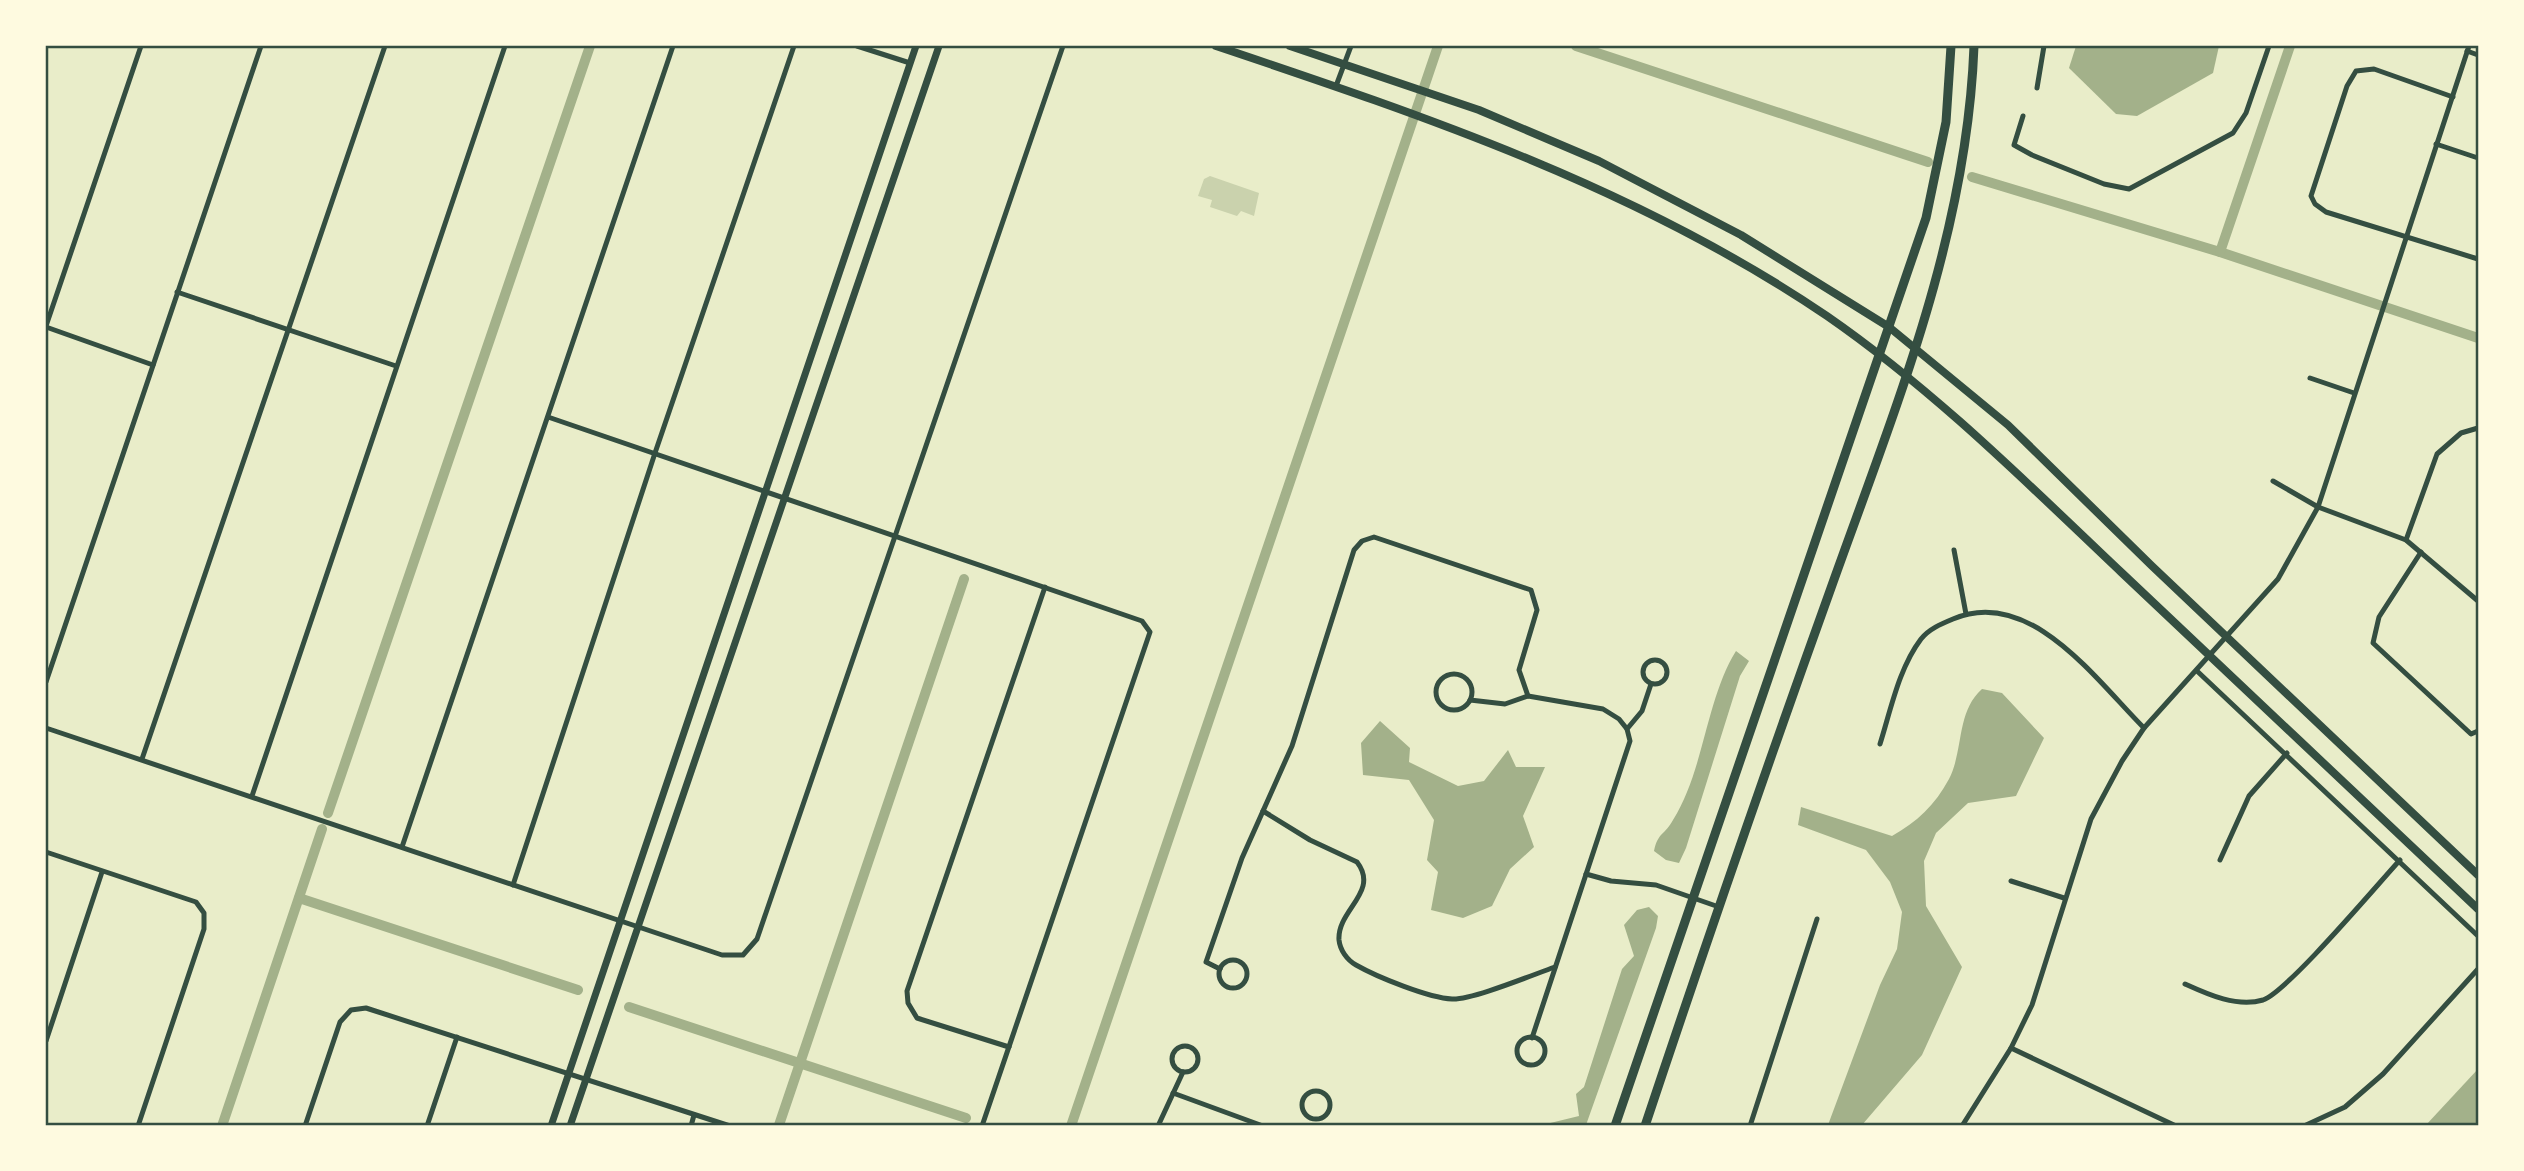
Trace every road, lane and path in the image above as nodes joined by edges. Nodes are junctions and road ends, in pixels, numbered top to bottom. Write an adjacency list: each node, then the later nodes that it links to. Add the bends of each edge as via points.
1 (141, 46): 31 (street)
2 (261, 46): 30 (street)
3 (384, 46): 33 (street)
4 (505, 46): 37 (street)
5 (673, 46): 41 (street)
6 (794, 46): 43 (street)
7 (857, 46): 20 (street)
8 (916, 46): 20 (street)
9 (939, 46): 46 (street)
10 (1063, 46): 48 (street)
11 (1216, 46): 22 (main road)
12 (1290, 46): 21 (main road)
13 (1351, 46): 21 (street)
14 (1951, 46): 32 (highway, via 1943,134 1930,198)
15 (1974, 46): 34 (highway, via 1965,150)
16 (2044, 46): 23 (street)
17 (2269, 46): 25 (street, via 2234,133 2129,189 2104,184 2014,145)
18 (2468, 48): 19 (street); 24 (street)
19 (2479, 55)
20 (910, 63): 45 (street)
21 (1344, 64): 22 (street); 32 (main road, via 1566,146 1741,235)
22 (1336, 86): 35 (main road, via 1555,169 1664,221 1825,315)
23 (2037, 88)
24 (2453, 97): 26 (street); 28 (street, via 2370,68 2356,71 2312,185 2312,200 2326,212)
25 (2023, 116)
26 (2436, 144): 27 (street); 28 (street)
27 (2479, 158)
28 (2406, 237): 29 (street); 40 (street)
29 (2479, 259)
30 (177, 292): 33 (street); 36 (street)
31 (46, 326): 36 (street)
32 (1889, 327): 34 (main road); 35 (highway)
33 (288, 329): 37 (street); 68 (street)
34 (1917, 348): 38 (highway); 55 (main road, via 2024,440)
35 (1879, 356): 38 (main road); 80 (highway)
36 (153, 365): 58 (street)
37 (396, 366): 69 (street)
38 (1906, 378): 56 (main road, via 2004,461); 82 (highway)
39 (2309, 379): 40 (street)
40 (2354, 393): 47 (street)
41 (548, 417): 43 (street); 71 (street)
42 (2479, 428): 49 (street, via 2461,433 2437,454)
43 (655, 453): 45 (street); 79 (street)
44 (2273, 481): 47 (street)
45 (766, 490): 46 (street); 85 (street)
46 (784, 496): 48 (street); 86 (street)
47 (2318, 507): 49 (street); 55 (street, via 2278,579)
48 (897, 534): 52 (street); 86 (street, via 757,939 743,955 722,955)
49 (2406, 540): 51 (street)
50 (1954, 550): 54 (street)
51 (2421, 552): 53 (street); 65 (street, via 2379,617 2373,643 2471,734)
52 (1045, 587): 95 (street, via 907,991 917,1018); 95 (street, via 1142,621 1150,632)
53 (2478, 600)
54 (1966, 614): 63 (street, via 1993,612 2019,617 2046,630); 66 (street, via 1922,638 1905,668)
55 (2228, 638): 56 (street); 77 (main road)
56 (2210, 657): 57 (street); 83 (main road)
57 (2197, 671): 63 (street); 67 (street)
58 (46, 682)
59 (1651, 684): 59 (street, via 1658,684 1666,675 1666,667 1657,660 1646,664 1643,671); 64 (street, via 1642,710)
60 (1528, 696): 61 (street, via 1505,704); 64 (street, via 1602,709); 70 (street, via 1519,670 1537,610 1531,590 1374,537 1362,541 1354,550 1292,746)
61 (1470, 700): 61 (street, via 1472,689 1463,676 1453,673 1439,681 1436,692 1444,707 1462,708)
62 (46, 728): 68 (street)
63 (2144, 728): 81 (street, via 2091,819)
64 (1627, 729): 76 (street, via 1630,741)
65 (2479, 731)
66 (1880, 744)
67 (2287, 753): 73 (street, via 2249,796); 74 (street)
68 (142, 759): 69 (street)
69 (252, 796): 71 (street)
70 (1263, 811): 88 (street, via 1357,862 1362,869 1363,887 1339,937 1342,952 1355,965 1452,999); 90 (street, via 1241,858 1206,962)
71 (402, 847): 79 (street)
72 (46, 852): 75 (street)
73 (2220, 860)
74 (2400, 860): 87 (street); 91 (street, via 2298,970 2263,1000 2221,1000)
75 (102, 872): 94 (street); 103 (street, via 196,902 204,914 204,929)
76 (1586, 874): 80 (street, via 1656,885); 88 (street)
77 (2479, 875)
78 (2011, 881): 81 (street)
79 (513, 885): 85 (street)
80 (1692, 898): 82 (street); 113 (highway)
81 (2064, 898): 96 (street, via 2032,1005)
82 (1719, 907): 114 (highway)
83 (2479, 909)
84 (1817, 919): 115 (street)
85 (620, 920): 86 (street); 97 (street)
86 (638, 926): 99 (street)
87 (2479, 936)
88 (1555, 967): 93 (street)
89 (2479, 968): 118 (street, via 2383,1074 2345,1107)
90 (1220, 969): 90 (street, via 1235,960 1244,964 1247,977 1242,985 1230,988 1220,979)
91 (2185, 984)
92 (457, 1037): 97 (street); 104 (street, via 366,1008 351,1010 340,1022); 105 (street)
93 (1532, 1038): 93 (street, via 1517,1049 1519,1058 1530,1065 1538,1063 1545,1052)
94 (46, 1041)
95 (1009, 1048): 110 (street)
96 (2011, 1048): 116 (street); 117 (street)
97 (569, 1072): 99 (street); 106 (street)
98 (1183, 1072): 98 (street, via 1173,1064 1172,1055 1177,1048 1189,1046 1196,1052 1197,1064); 100 (street)
99 (586, 1078): 101 (street); 107 (street)
100 (1173, 1093): 111 (street); 112 (street)
101 (694, 1115): 108 (street); 109 (street)
102 (1310, 1122): 102 (street, via 1302,1101 1308,1093 1321,1092 1329,1111)
103 (138, 1125)
104 (305, 1125)
105 (427, 1125)
106 (551, 1125)
107 (570, 1125)
108 (691, 1125)
109 (730, 1125)
110 (982, 1125)
111 (1158, 1125)
112 (1262, 1125)
113 (1615, 1125)
114 (1644, 1125)
115 (1750, 1125)
116 (1962, 1125)
117 (2176, 1125)
118 (2304, 1125)

